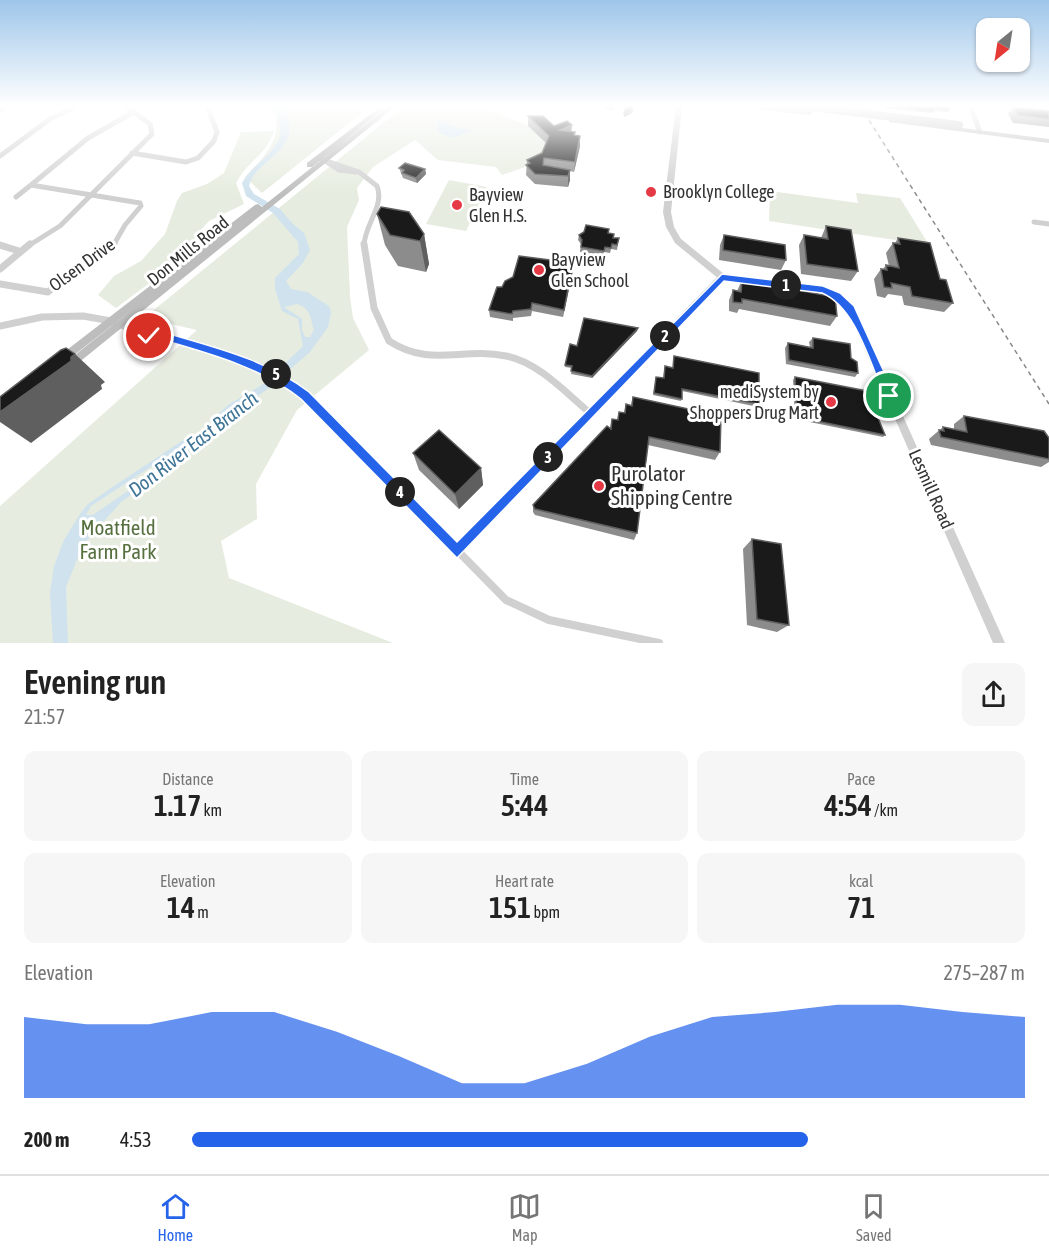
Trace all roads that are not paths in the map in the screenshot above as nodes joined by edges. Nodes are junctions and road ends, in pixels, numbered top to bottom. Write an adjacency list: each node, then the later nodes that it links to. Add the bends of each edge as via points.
1 (27, 136): 11 (street)
2 (91, 136): 13 (street)
3 (151, 136): 10 (street)
4 (215, 136): 10 (street, via 198,158 186,162)
5 (349, 136): 12 (main road, Don Mills Road)
6 (354, 136): 12 (main road, Don Mills Road)
7 (676, 136): 21 (street, via 667,220 678,241)
8 (1017, 136): 9 (main road)
9 (1049, 141)
10 (132, 153): 14 (street)
11 (0, 156)
12 (322, 160): 23 (main road, Don Mills Road); 27 (street, via 373,181 380,193 365,229 364,247 376,321 389,341 406,350 444,358 484,353 510,356)
13 (31, 185): 14 (street, Olsen Drive); 15 (street)
14 (89, 196): 19 (street, via 60,226); 22 (street, Olsen Drive, via 142,204 116,244 71,271 48,292)
15 (16, 197)
16 (1034, 222): 17 (street)
17 (1049, 224)
18 (0, 245): 19 (street)
19 (19, 251): 20 (street)
20 (0, 269)
21 (722, 277): 27 (street); 30 (street, Lesmill Road, via 823,290 851,309)
22 (0, 284)
23 (117, 323): 24 (street, via 59,314); 25 (main road, Don Mills Road); 26 (main road, Don Mills Road); 28 (street, via 128,330 156,334 259,366 298,389)
24 (0, 326)
25 (55, 364)
26 (56, 375)
27 (590, 413): 28 (street)
28 (457, 551): 29 (street, via 506,600 523,610 549,620)
29 (659, 643)
30 (999, 643)

